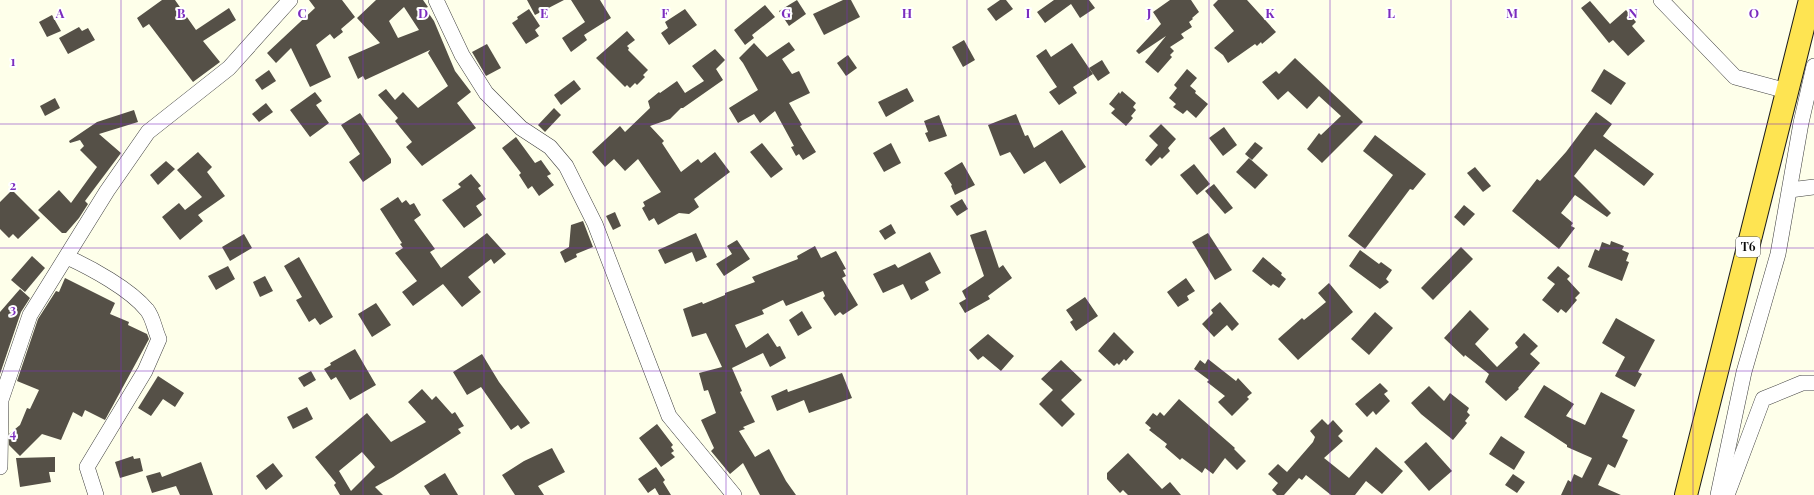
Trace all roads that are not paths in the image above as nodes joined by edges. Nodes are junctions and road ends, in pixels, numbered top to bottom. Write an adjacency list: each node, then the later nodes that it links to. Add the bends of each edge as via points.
1 (290, 0): 9 (street, via 229,68 148,132 107,191)
2 (436, 0): 13 (street, via 462,55 486,94 521,128 550,147 566,166 595,224 669,416)
3 (1661, 0): 6 (street, via 1735,77)
4 (1810, 0): 6 (highway, T6)
5 (1814, 66): 8 (street)
6 (1787, 91): 14 (highway, T6)
7 (1814, 187): 8 (street)
8 (1790, 190): 15 (street, via 1778,254 1744,372)
9 (67, 256): 11 (street, via 30,315 2,400); 12 (street, via 96,271 148,311 159,340 145,371 88,467)
10 (1814, 383): 16 (street, via 1802,383 1763,399)
11 (0, 467)
12 (96, 495)
13 (734, 495)
14 (1686, 495)
15 (1718, 495)
16 (1727, 495)

